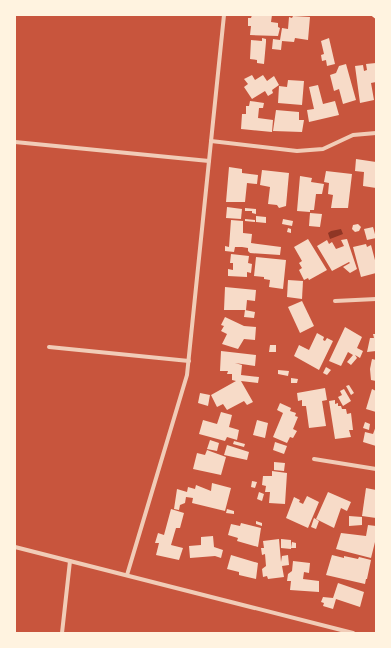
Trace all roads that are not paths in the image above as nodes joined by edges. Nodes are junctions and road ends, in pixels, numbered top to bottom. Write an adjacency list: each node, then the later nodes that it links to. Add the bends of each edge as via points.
1 (224, 15): 3 (street)
2 (376, 134): 3 (street, via 353,135 323,149 296,151)
3 (211, 141): 5 (street)
4 (15, 142): 5 (street)
5 (209, 161): 9 (street)
6 (376, 299): 7 (street)
7 (335, 301)
8 (49, 346): 9 (street)
9 (189, 361): 14 (street)
10 (314, 459): 11 (street)
11 (376, 469)
12 (15, 547): 13 (street)
13 (70, 561): 14 (street); 15 (street)
14 (127, 575): 16 (street)
15 (62, 633)
16 (353, 633)

